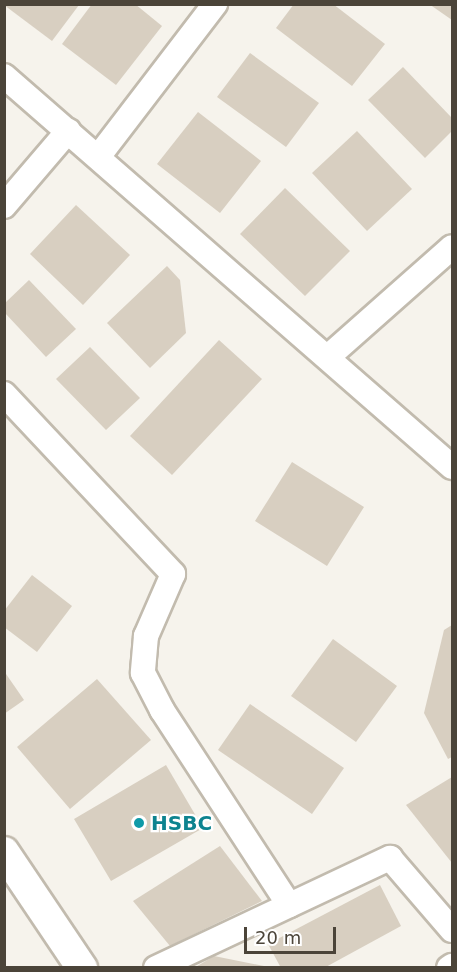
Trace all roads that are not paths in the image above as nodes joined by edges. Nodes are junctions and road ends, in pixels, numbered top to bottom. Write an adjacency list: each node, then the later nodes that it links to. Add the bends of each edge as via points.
1 (214, 4): 4 (street)
2 (4, 76): 3 (street)
3 (68, 131): 4 (street); 5 (street)
4 (98, 157): 7 (street)
5 (4, 206)
6 (453, 247): 7 (street)
7 (329, 356): 9 (street)
8 (4, 394): 11 (street, via 173,574 146,636 143,673 162,710)
9 (453, 466)
10 (4, 852): 13 (street)
11 (289, 905): 12 (street, via 390,858); 14 (street)
12 (453, 930)
13 (82, 968)
14 (156, 968)

